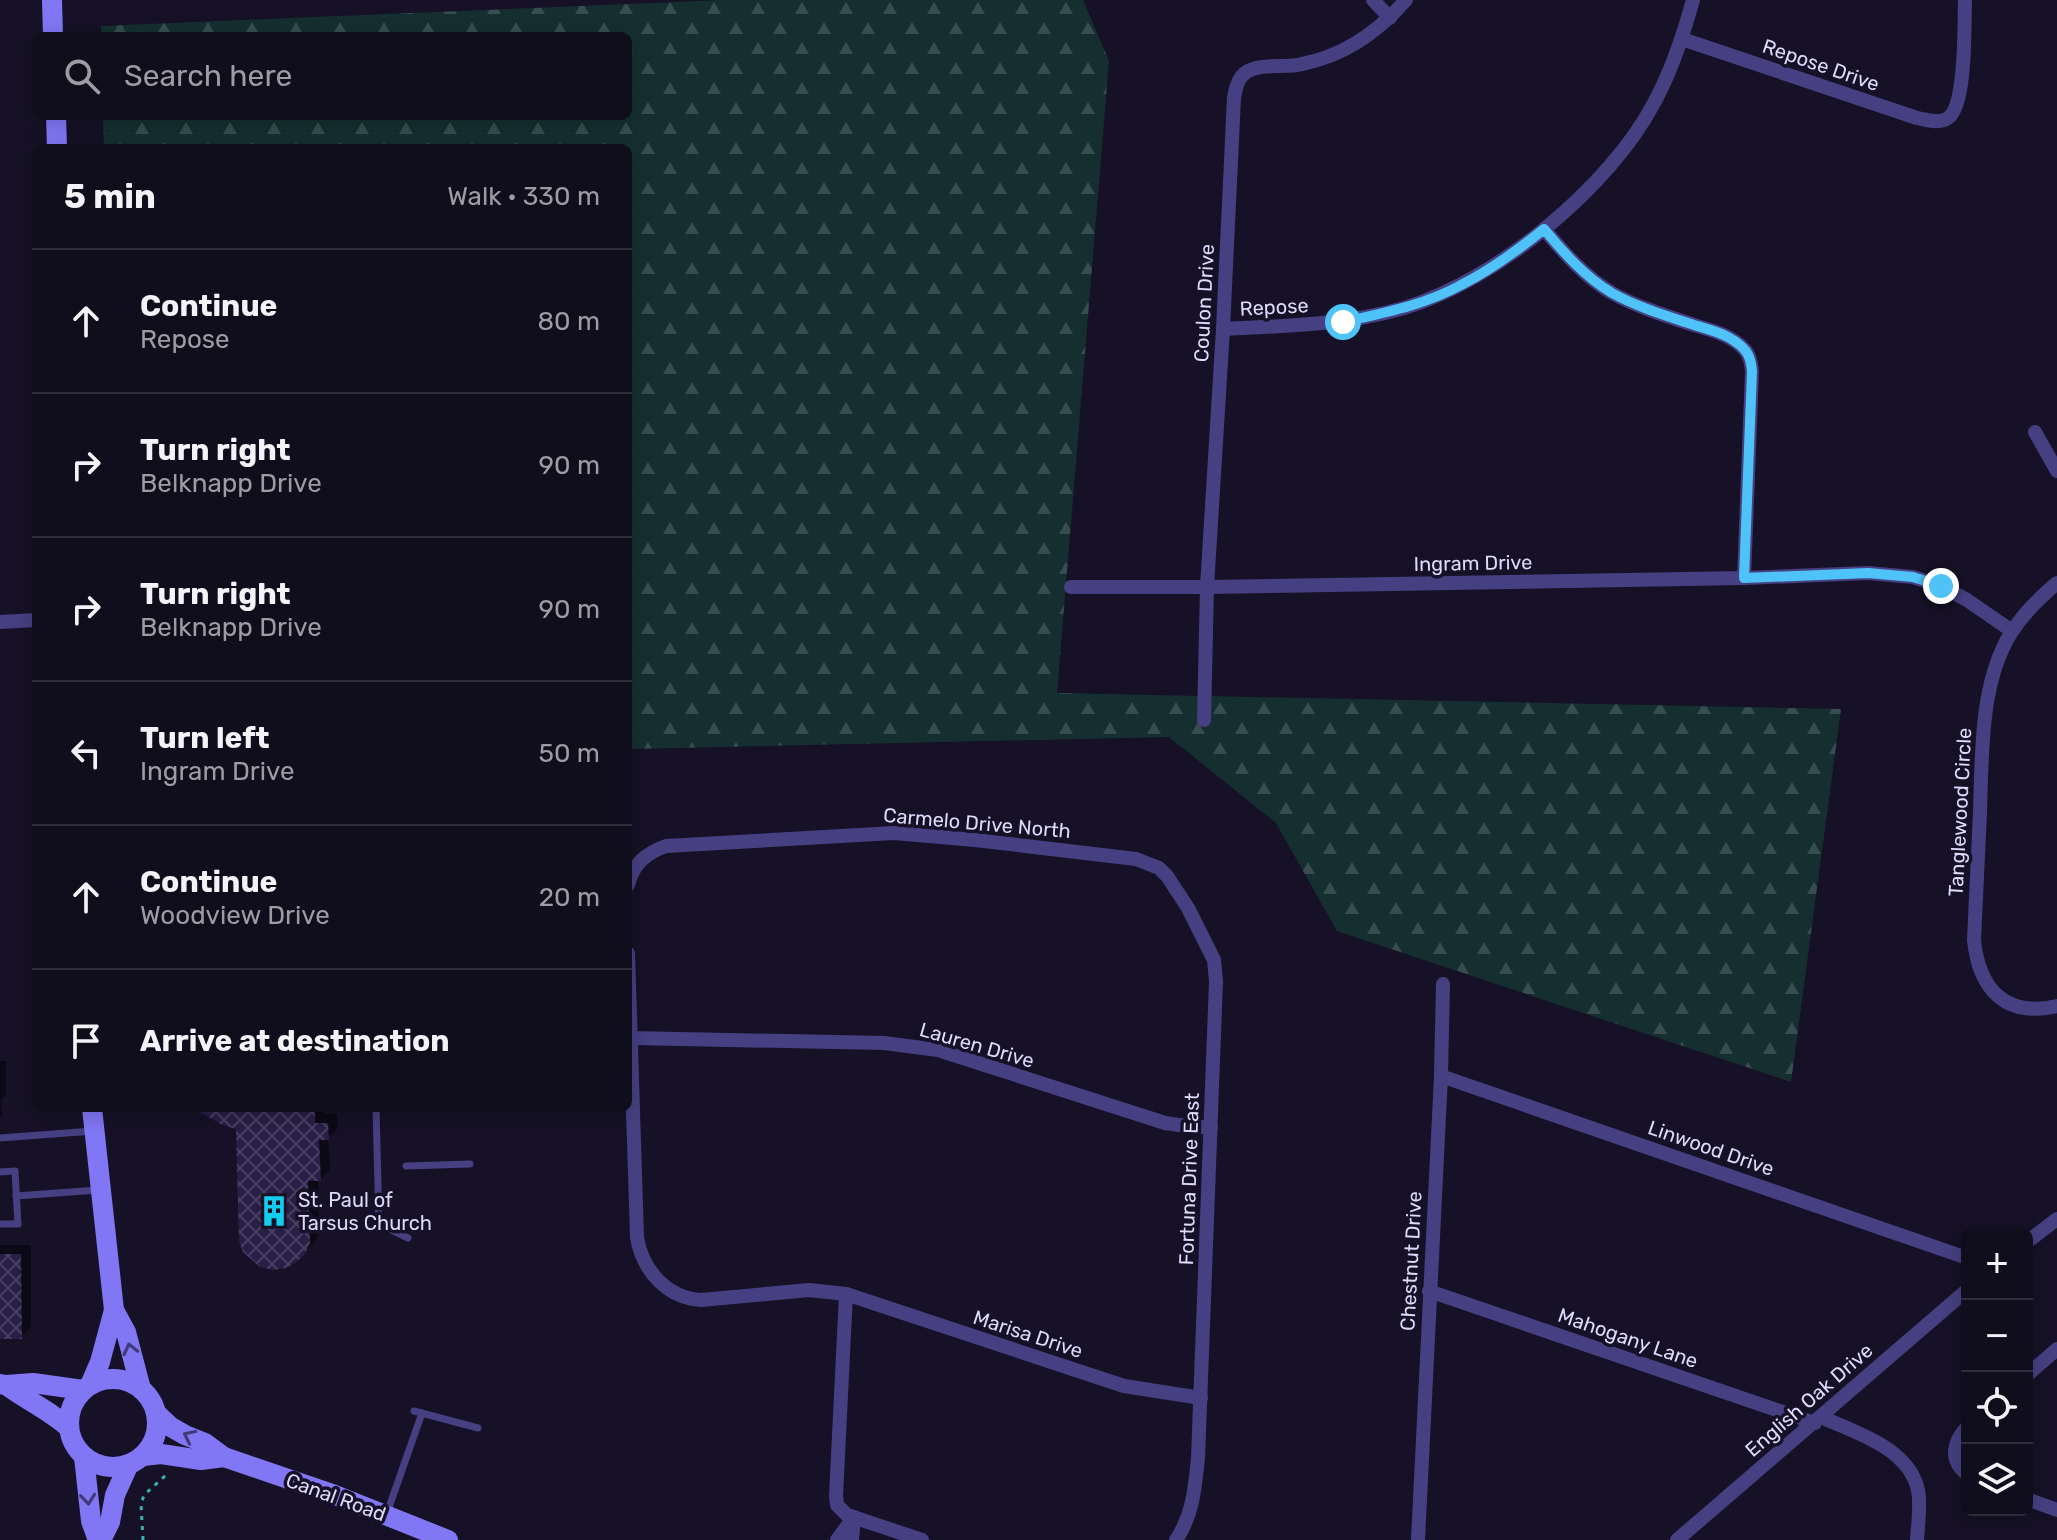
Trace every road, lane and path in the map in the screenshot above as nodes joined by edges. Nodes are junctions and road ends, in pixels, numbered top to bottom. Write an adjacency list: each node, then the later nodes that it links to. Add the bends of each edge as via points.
1 (52, 0): 7 (street)
2 (1373, 0): 6 (street)
3 (1406, 0): 6 (street, Coulon Drive)
4 (1693, 0): 8 (street, Repose)
5 (1965, 0): 8 (street, Repose Drive, via 1959,99 1949,117 1931,121)
6 (1390, 18): 12 (street, Coulon Drive, via 1336,54 1303,64 1254,68 1237,83)
7 (53, 32)
8 (1682, 39): 11 (street, Repose, via 1654,104 1634,135 1597,180)
9 (56, 120): 10 (street)
10 (57, 144)
11 (1544, 229): 12 (street, Repose, via 1460,286 1404,308 1343,322); 15 (street, via 1613,294 1718,333 1747,351 1752,371)
12 (1223, 329): 18 (street, Coulon Drive)
13 (2035, 432): 14 (street)
14 (2057, 471)
15 (1744, 578): 18 (street, Ingram Drive); 21 (street, Ingram Drive, via 1913,577 1967,600)
16 (2057, 583): 21 (street, Tanglewood Circle)
17 (1071, 587): 18 (street, Ingram Drive)
18 (1207, 587): 22 (street, Coulon Drive)
19 (32, 620): 20 (street)
20 (0, 622)
21 (2012, 631): 26 (street, Tanglewood Circle, via 1994,676 1983,734 1976,958 1985,981 2000,998 2023,1008)
22 (1204, 720)
23 (632, 876): 24 (street, Carmelo Drive North, via 647,855 679,844 881,833 1123,856 1159,868)
24 (1188, 908): 32 (street, Fortuna Drive East, via 1216,970)
25 (1443, 984): 29 (street, Chestnut Drive)
26 (2057, 1006)
27 (632, 1038): 32 (street, Lauren Drive, via 919,1046 1165,1123)
28 (632, 1071): 46 (street, Marisa Drive, via 637,1237 642,1255 670,1291 692,1299 809,1290)
29 (1441, 1076): 44 (street, Linwood Drive); 45 (street, Chestnut Drive)
30 (93, 1112): 33 (street)
31 (376, 1112): 43 (lane, via 379,1224)
32 (1211, 1127): 54 (street, Fortuna Drive East)
33 (95, 1131): 34 (lane); 38 (street)
34 (0, 1138)
35 (470, 1164): 36 (lane)
36 (406, 1166)
37 (0, 1172): 39 (lane, via 15,1171)
38 (102, 1190): 39 (lane); 48 (street)
39 (16, 1196): 41 (lane, via 18,1224)
40 (2057, 1219): 42 (street)
41 (0, 1224)
42 (2033, 1237)
43 (408, 1238)
44 (1961, 1256)
45 (1429, 1291): 56 (street, Mahogany Lane); 76 (street, Chestnut Drive)
46 (846, 1294): 54 (street, Marisa Drive, via 1124,1386); 68 (street, via 836,1496 842,1511)
47 (1961, 1295): 56 (street, English Oak Drive)
48 (114, 1310): 52 (street); 53 (street, one-way to 48, via 126,1332)
49 (2057, 1349): 50 (street)
50 (2030, 1372)
51 (3, 1384): 52 (street); 57 (street)
52 (87, 1387): 53 (street, via 117,1379); 57 (street, via 74,1401)
53 (141, 1389): 55 (street)
54 (1201, 1398): 75 (street, Fortuna Drive East, via 1192,1504)
55 (156, 1413): 61 (street, Canal Road, one-way to 55); 62 (street, via 152,1443)
56 (1818, 1420): 77 (street, English Oak Drive); 78 (street, Mahogany Lane, via 1882,1447 1906,1465 1919,1498)
57 (68, 1427): 60 (street)
58 (478, 1428): 67 (lane, via 418,1412)
59 (1961, 1434): 64 (street, via 1954,1448)
60 (84, 1457): 62 (street, via 113,1467); 69 (street, one-way to 69, via 91,1521)
61 (224, 1457): 62 (street, Canal Road, via 201,1460 161,1454); 67 (street, Canal Road)
62 (136, 1460): 69 (street, via 115,1495)
63 (169, 1468): 70 (path, via 144,1495)
64 (1961, 1469)
65 (2033, 1501): 66 (street)
66 (2057, 1510)
67 (386, 1515): 71 (street, Canal Road)
68 (854, 1517): 72 (street); 73 (street); 74 (street)
69 (100, 1540)
70 (143, 1540)
71 (448, 1540)
72 (837, 1540)
73 (852, 1540)
74 (922, 1540)
75 (1176, 1540)
76 (1418, 1540)
77 (1677, 1540)
78 (1917, 1540)

